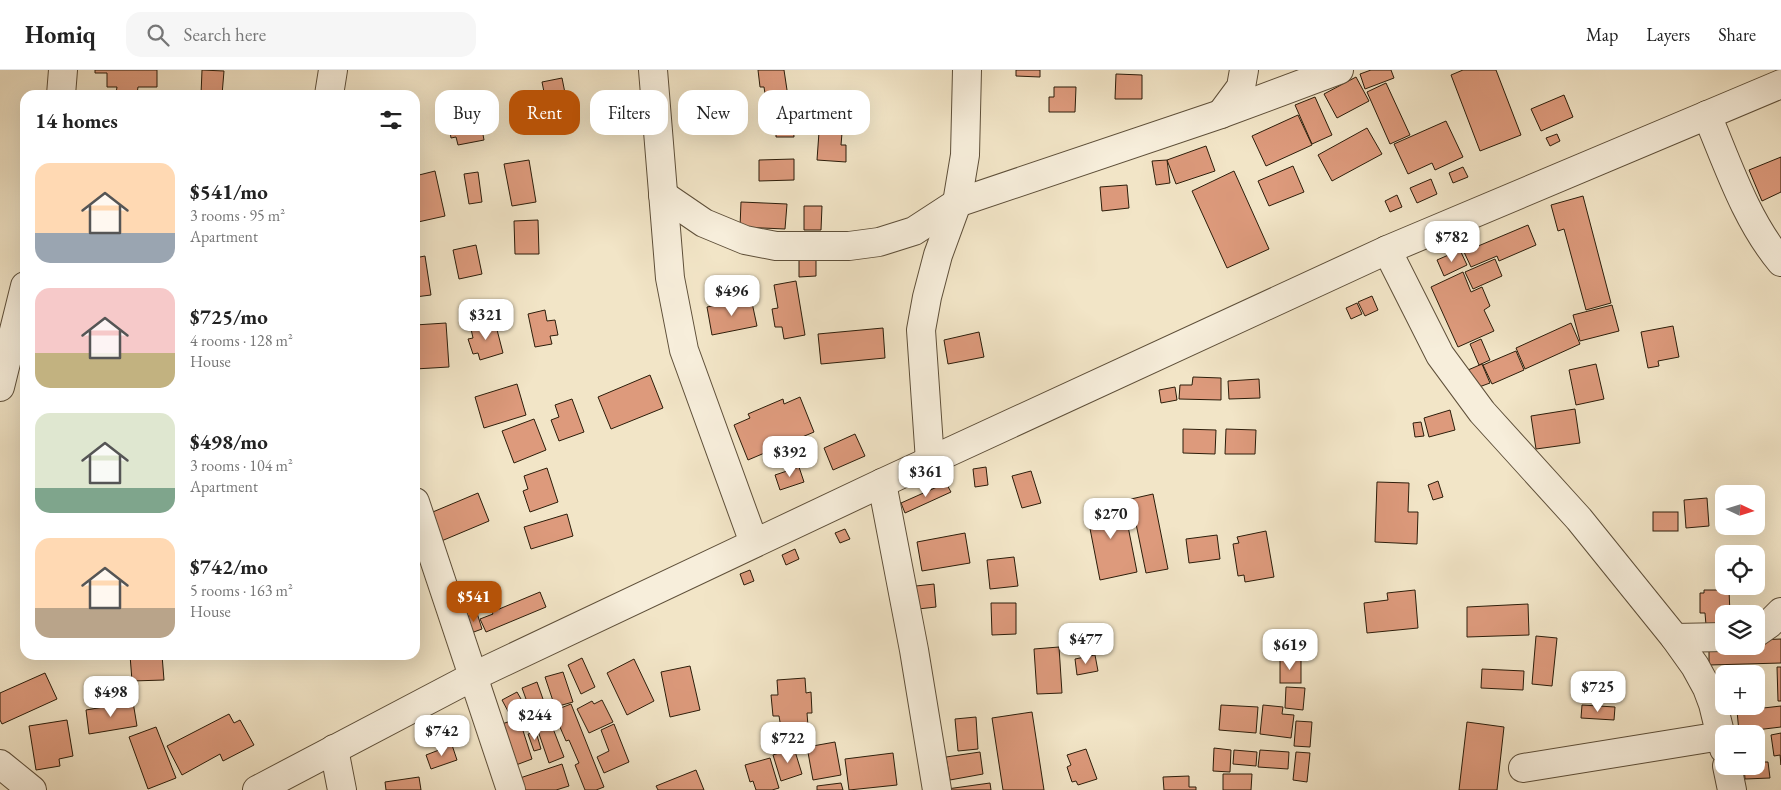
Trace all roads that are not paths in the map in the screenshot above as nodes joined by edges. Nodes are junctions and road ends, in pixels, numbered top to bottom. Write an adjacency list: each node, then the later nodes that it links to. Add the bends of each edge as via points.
1 (63, 70): 8 (street)
2 (333, 70): 9 (street)
3 (653, 70): 12 (street)
4 (967, 70): 13 (street, via 965,156)
5 (1244, 70): 10 (street, via 1241,88)
6 (1339, 70): 10 (street)
7 (1781, 84): 11 (street)
8 (61, 90)
9 (330, 90)
10 (1221, 114): 13 (street)
11 (1707, 115): 14 (street); 15 (street, via 1754,222)
12 (663, 195): 13 (street, via 704,223 745,240 776,246 849,246 879,242 914,231); 21 (street, via 670,278 684,350)
13 (957, 203): 18 (street, via 926,297 921,330)
14 (1387, 250): 18 (street); 25 (street, via 1440,355 1482,412 1579,519)
15 (1781, 262)
16 (20, 306): 17 (street)
17 (0, 387)
18 (930, 461): 19 (street)
19 (882, 483): 21 (street); 37 (street)
20 (420, 517): 26 (street)
21 (754, 543): 26 (street)
22 (1781, 612): 23 (street)
23 (1765, 627)
24 (1715, 637): 25 (street)
25 (1675, 638): 27 (street, via 1707,688)
26 (472, 677): 29 (street); 36 (street)
27 (1717, 725)
28 (1715, 744): 31 (street)
29 (334, 749): 34 (street); 35 (street)
30 (0, 764): 33 (street)
31 (1523, 768)
32 (1729, 775): 38 (street)
33 (32, 790)
34 (257, 790)
35 (342, 790)
36 (511, 790)
37 (937, 790)
38 (1732, 790)

